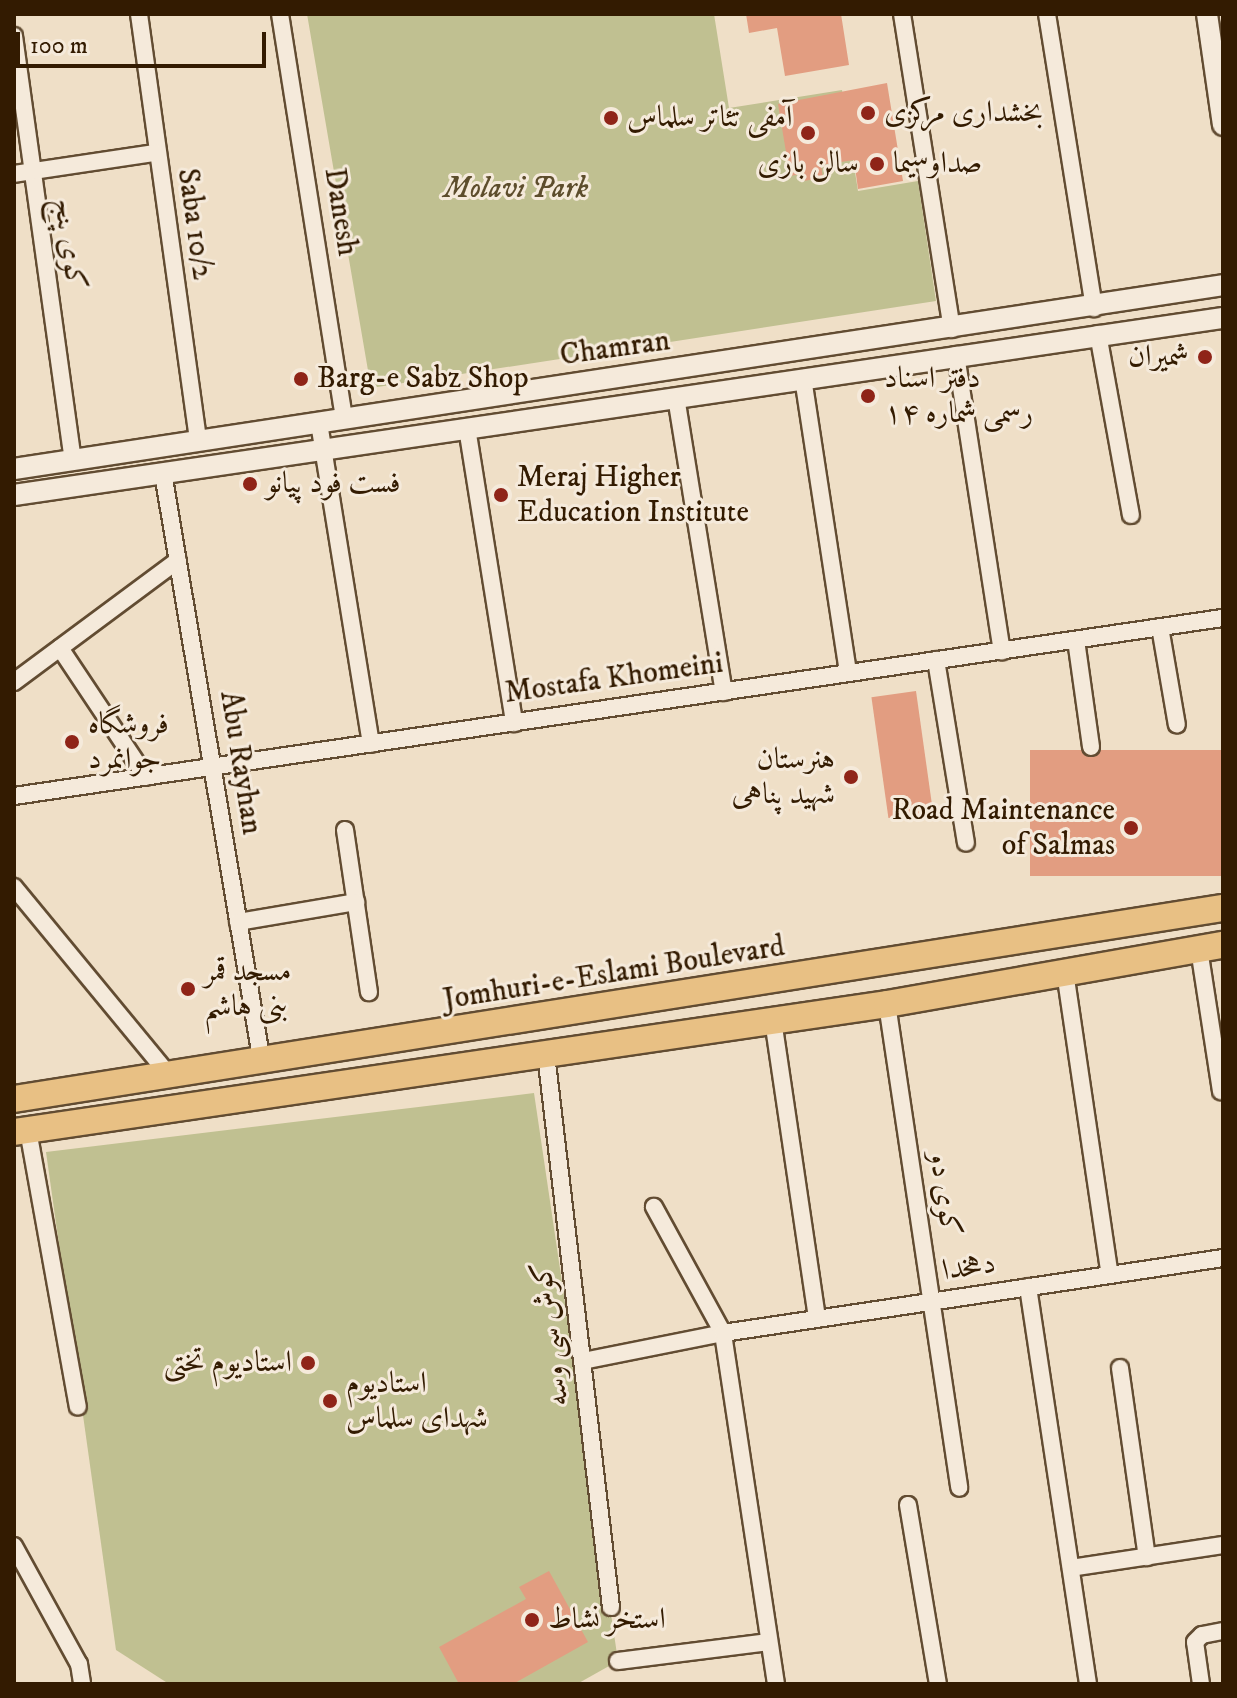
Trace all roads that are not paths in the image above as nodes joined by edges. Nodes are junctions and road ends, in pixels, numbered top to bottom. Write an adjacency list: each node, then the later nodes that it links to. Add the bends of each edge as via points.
1 (139, 14): 8 (street, Saba 10/2)
2 (280, 14): 19 (street, Danesh)
3 (902, 14): 14 (street)
4 (1047, 14): 11 (street)
5 (1207, 14): 7 (street)
6 (14, 36): 9 (street, کوی پنج)
7 (1223, 125)
8 (155, 153): 9 (street); 22 (street, Saba 10/2)
9 (22, 172): 26 (street, کوی پنج)
10 (1223, 286): 11 (street, Chamran); 12 (street)
11 (1094, 308): 14 (street, Chamran); 15 (street)
12 (1223, 310)
13 (1223, 318): 15 (street, Chamran)
14 (952, 329): 16 (street); 19 (street, Chamran)
15 (1098, 334): 16 (street, Chamran); 30 (street)
16 (956, 355): 17 (street, Chamran); 36 (street)
17 (803, 378): 18 (street, Chamran); 38 (street)
18 (676, 397): 21 (street, Chamran); 40 (street)
19 (344, 420): 20 (street, Chamran); 23 (street)
20 (319, 423): 22 (street, Chamran); 25 (street)
21 (467, 428): 23 (street, Chamran); 41 (street)
22 (198, 441): 24 (street, Chamran)
23 (348, 445): 25 (street, Chamran)
24 (159, 447): 26 (street, Chamran); 28 (street)
25 (323, 449): 28 (street, Chamran); 43 (street)
26 (73, 460): 27 (street, Chamran)
27 (14, 469)
28 (163, 473): 29 (street, Chamran); 31 (street, Abu Rayhan)
29 (14, 495)
30 (1131, 515)
31 (178, 560): 35 (street); 45 (street, Abu Rayhan)
32 (1223, 618): 33 (street, Mostafa Khomeini)
33 (1160, 627): 34 (street, Mostafa Khomeini); 42 (street)
34 (1076, 640): 36 (street, Mostafa Khomeini); 44 (street)
35 (60, 648): 39 (street); 46 (street)
36 (1002, 651): 37 (street, Mostafa Khomeini)
37 (936, 660): 38 (street, Mostafa Khomeini); 49 (street)
38 (848, 673): 40 (street, Mostafa Khomeini)
39 (14, 682)
40 (724, 692): 41 (street, Mostafa Khomeini)
41 (514, 723): 43 (street, Mostafa Khomeini)
42 (1177, 725)
43 (371, 744): 45 (street, Mostafa Khomeini)
44 (1091, 747)
45 (213, 767): 46 (street, Mostafa Khomeini); 53 (street, Abu Rayhan)
46 (146, 777): 47 (street, Mostafa Khomeini)
47 (14, 796)
48 (345, 830): 51 (street)
49 (966, 843)
50 (14, 887): 61 (street)
51 (356, 902): 53 (street); 56 (street)
52 (1223, 908): 60 (main road, Jomhuri-e-Eslami Boulevard)
53 (238, 922): 60 (street, Abu Rayhan)
54 (1211, 947): 55 (main road); 62 (street)
55 (1065, 972): 57 (main road); 67 (street)
56 (369, 992)
57 (887, 1004): 58 (main road); 69 (street, کوی دو)
58 (773, 1020): 59 (main road); 70 (street)
59 (546, 1054): 64 (main road); 72 (street, کوش سی وسه)
60 (262, 1063): 61 (main road, Jomhuri-e-Eslami Boulevard)
61 (170, 1076): 63 (main road, Jomhuri-e-Eslami Boulevard)
62 (1221, 1091)
63 (14, 1099)
64 (21, 1131): 74 (street)
65 (654, 1207): 71 (street)
66 (1223, 1258): 67 (street, دهخدا)
67 (1110, 1275): 68 (street, دهخدا)
68 (1028, 1287): 69 (street, دهخدا); 80 (street)
69 (931, 1302): 70 (street, دهخدا); 75 (street, کوی دو)
70 (817, 1319): 71 (street, دهخدا)
71 (723, 1333): 72 (street, دهخدا); 83 (street)
72 (583, 1361): 81 (street, کوش سی وسه)
73 (1120, 1368): 79 (street)
74 (78, 1407)
75 (959, 1488)
76 (908, 1505): 87 (street)
77 (1223, 1545): 79 (street)
78 (14, 1546): 85 (street, via 79,1664)
79 (1147, 1557): 80 (street)
80 (1071, 1568): 88 (street)
81 (611, 1607)
82 (1223, 1631): 89 (street, via 1195,1642)
83 (769, 1642): 84 (street); 86 (street)
84 (618, 1661)
85 (82, 1684)
86 (776, 1684)
87 (938, 1684)
88 (1088, 1684)
89 (1201, 1684)

